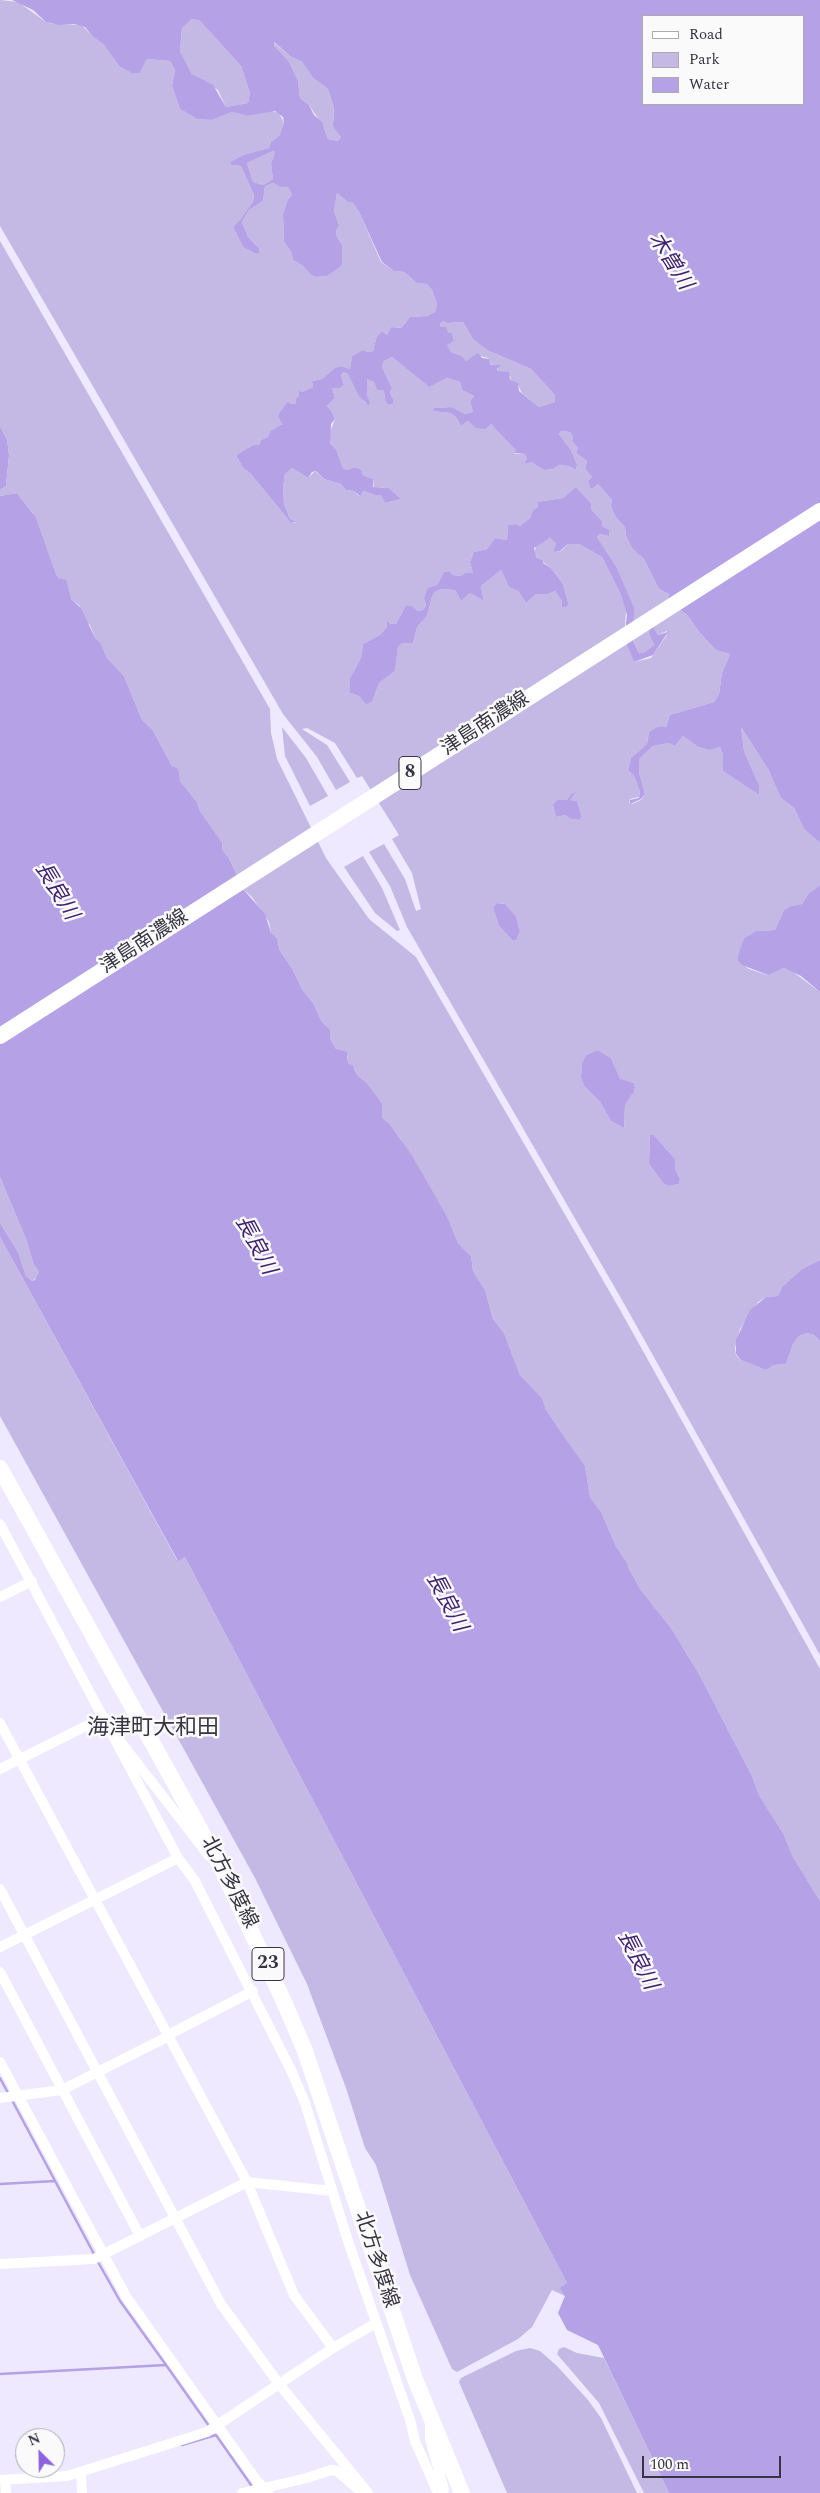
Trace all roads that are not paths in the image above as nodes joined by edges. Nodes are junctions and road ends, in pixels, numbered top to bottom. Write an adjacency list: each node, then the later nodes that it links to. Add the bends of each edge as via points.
1 (820, 511): 2 (main road, 津島南濃線 / 8)
2 (0, 1036)
3 (0, 1468): 12 (main road, 北方多度線 / 23)
4 (0, 1524): 5 (street)
5 (32, 1581): 6 (street); 7 (street)
6 (0, 1597)
7 (104, 1717): 9 (street); 11 (street); 12 (street, via 152,1784)
8 (0, 1723): 9 (street)
9 (20, 1759): 10 (street); 14 (street)
10 (0, 1768)
11 (178, 1858): 14 (street); 18 (street, via 195,1881)
12 (221, 1867): 34 (main road, 北方多度線 / 23, via 305,2051 386,2296)
13 (0, 1889): 15 (street)
14 (95, 1899): 15 (street); 19 (street)
15 (24, 1935): 16 (street); 21 (street)
16 (0, 1947)
17 (0, 1972): 22 (street)
18 (253, 1991): 19 (street); 26 (street, via 305,2103)
19 (168, 2036): 21 (street); 25 (street)
20 (0, 2062): 23 (street)
21 (97, 2073): 22 (street); 27 (street)
22 (62, 2090): 23 (street); 28 (street)
23 (19, 2097): 24 (street); 29 (street)
24 (0, 2098)
25 (247, 2182): 26 (street); 27 (street); 32 (street, via 294,2295)
26 (332, 2191): 31 (street)
27 (175, 2218): 28 (street); 33 (street, via 221,2304)
28 (140, 2236): 29 (street)
29 (103, 2255): 30 (street, via 94,2259); 35 (street, via 127,2298)
30 (0, 2264)
31 (376, 2323): 32 (street); 44 (street, via 415,2441)
32 (333, 2348): 33 (street)
33 (279, 2384): 35 (street); 43 (street)
34 (430, 2415): 45 (street, via 430,2439); 46 (main road, 北方多度線 / 23)
35 (217, 2426): 36 (street); 38 (street)
36 (81, 2472): 37 (street, via 67,2476); 40 (street)
37 (3, 2480): 39 (street)
38 (265, 2490): 41 (street); 42 (street, via 337,2470)
39 (6, 2493)
40 (82, 2493)
41 (242, 2493)
42 (361, 2493)
43 (368, 2493)
44 (438, 2493)
45 (443, 2493)
46 (462, 2493)

